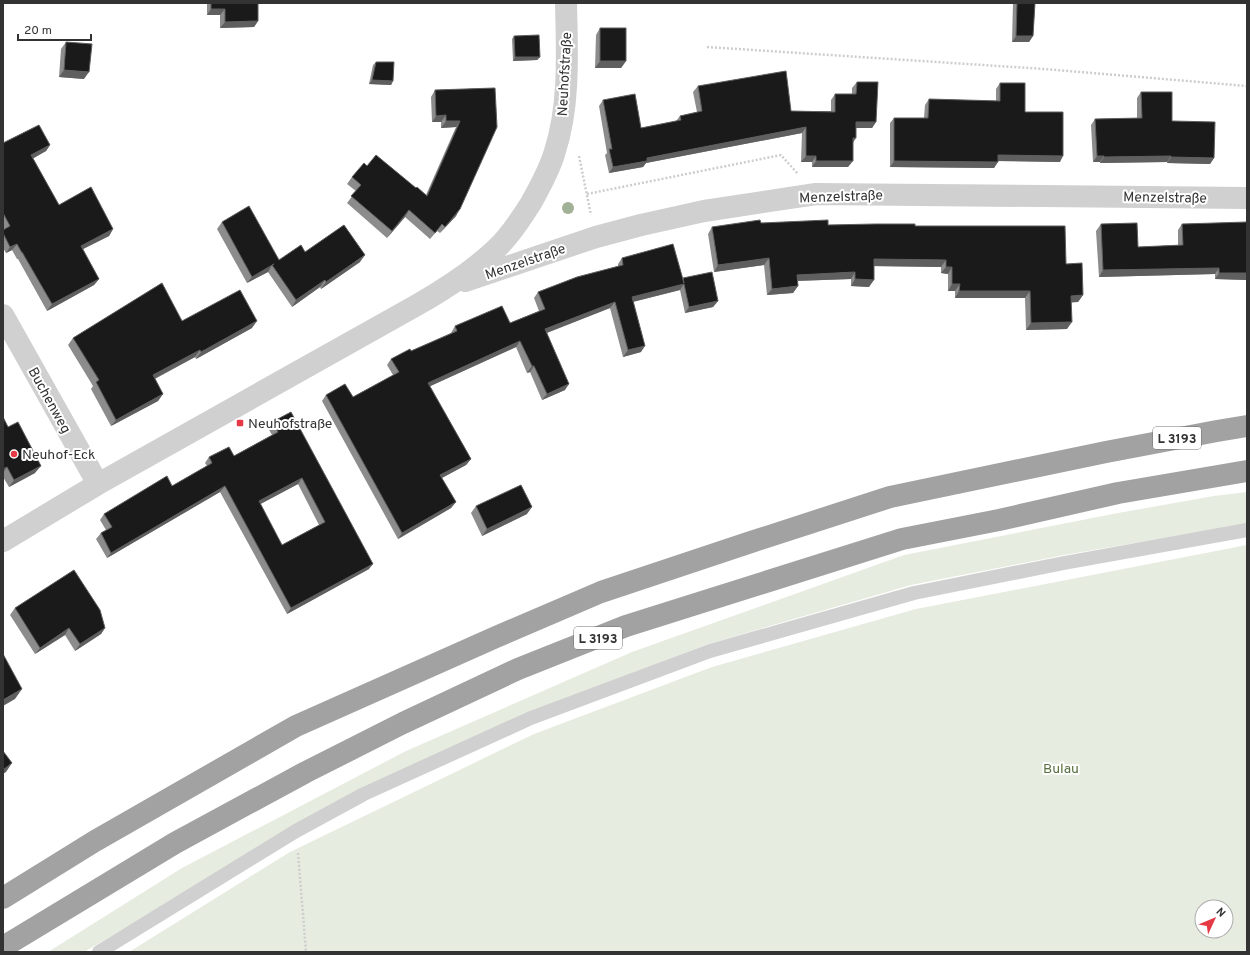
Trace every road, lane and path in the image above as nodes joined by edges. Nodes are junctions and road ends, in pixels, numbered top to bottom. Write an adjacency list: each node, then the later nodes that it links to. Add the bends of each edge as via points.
1 (566, 3): 9 (street, Neuhofstraße, via 565,97 558,138 549,167 525,212 497,249)
2 (707, 47): 3 (path, via 1044,68)
3 (1247, 86)
4 (579, 155): 5 (path)
5 (587, 194): 6 (path, via 781,155); 8 (path)
6 (816, 194): 7 (street, Menzelstraße); 8 (street, Menzelstraße, via 704,211)
7 (1247, 198)
8 (596, 237): 9 (street, Menzelstraße)
9 (447, 287): 13 (street, Neuhofstraße)
10 (3, 315): 13 (street, Buchenweg)
11 (1247, 426): 17 (highway, L 3193, via 1106,452 890,497 601,592 296,726)
12 (1247, 471): 18 (highway, L 3193, via 1118,493 902,539 626,626 518,669 306,772 175,843)
13 (98, 484): 15 (street, Neuhofstraße)
14 (1247, 530): 16 (lane, via 914,593 710,651 531,718 364,794)
15 (3, 541)
16 (296, 831): 19 (lane); 20 (path)
17 (3, 898)
18 (3, 947)
19 (99, 952)
20 (306, 952)

